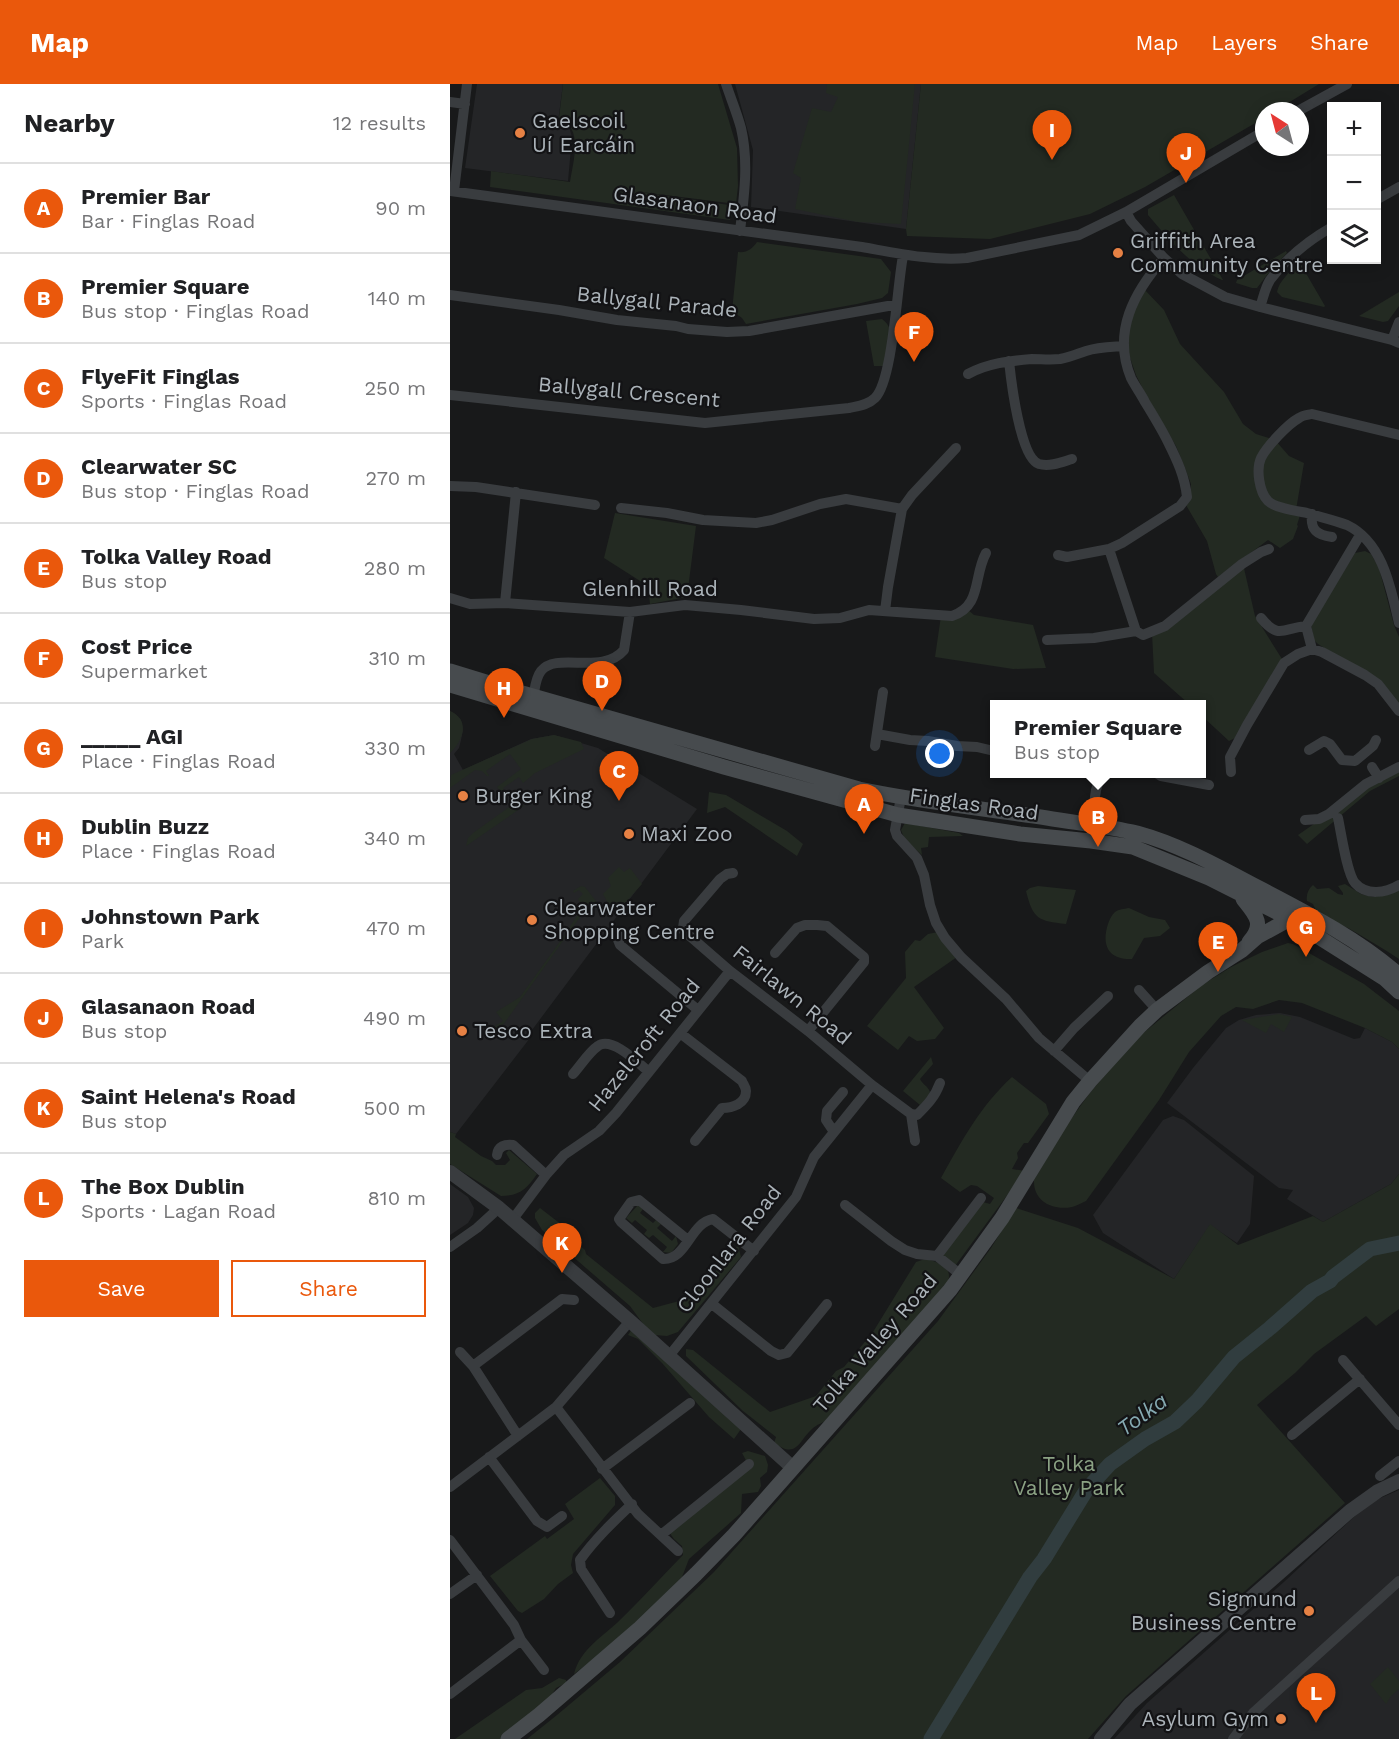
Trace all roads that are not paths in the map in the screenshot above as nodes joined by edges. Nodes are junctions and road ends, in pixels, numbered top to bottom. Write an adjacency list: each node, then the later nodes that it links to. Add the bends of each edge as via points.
1 (467, 84): 5 (street)
2 (726, 84): 13 (street, via 741,129 745,158)
3 (1347, 84): 6 (street)
4 (450, 102): 5 (street)
5 (465, 104): 9 (street)
6 (1309, 105)
7 (1255, 136): 11 (street, Glasanaon Road)
8 (1399, 187): 10 (street)
9 (452, 191): 13 (street, Glasanaon Road)
10 (1381, 198)
11 (1126, 212): 14 (street, Glasanaon Road, via 1079,235 1009,251 954,259); 15 (street)
12 (1327, 230): 18 (street, via 1289,259 1269,282)
13 (740, 231): 14 (street, Glasanaon Road)
14 (903, 256): 17 (street)
15 (1164, 258): 18 (street, via 1182,274 1225,297); 21 (street, via 1134,301)
16 (450, 295): 17 (street, Ballygall Parade, via 727,332)
17 (896, 306): 24 (street, Ballygall Crescent, via 882,388 874,399 849,408 705,423)
18 (1260, 307): 20 (street)
19 (1399, 321): 20 (street)
20 (1395, 342)
21 (1124, 346): 22 (street, via 1103,347 1053,360); 36 (street, via 1132,379 1177,460 1187,497 1180,506)
22 (1009, 361): 23 (street, via 983,366); 27 (street, via 1020,426 1033,459 1039,464)
23 (968, 374)
24 (450, 395)
25 (1399, 435): 33 (street, via 1312,414 1300,417 1260,459 1259,478 1267,501)
26 (956, 448): 32 (street)
27 (1072, 459)
28 (450, 486): 29 (street)
29 (516, 492): 30 (street); 41 (street)
30 (595, 505)
31 (621, 508): 32 (street, via 756,523 846,499)
32 (902, 509): 42 (street)
33 (1312, 514): 34 (street); 35 (street, via 1315,532)
34 (1360, 534): 45 (street, via 1382,564); 46 (street)
35 (1332, 537)
36 (1109, 549): 39 (street, via 1067,557); 47 (street)
37 (1269, 549): 47 (street, via 1242,564 1165,626 1143,635)
38 (986, 553): 42 (street, Glenhill Road, via 971,604 963,613 952,616)
39 (1058, 555)
40 (450, 598): 41 (street, Glenhill Road, via 470,604)
41 (505, 603): 43 (street, Glenhill Road)
42 (885, 611): 43 (street, Glenhill Road, via 869,610 814,620 685,605)
43 (630, 612): 53 (street, via 620,655 608,662 545,667 538,675)
44 (1261, 618): 46 (street, via 1277,632)
45 (1399, 623)
46 (1306, 626): 49 (street)
47 (1136, 631): 48 (street)
48 (1047, 640)
49 (1312, 649): 54 (street, via 1378,684); 62 (street, via 1284,663 1230,757)
50 (450, 670): 53 (main road, Finglas Road)
51 (450, 685): 53 (main road, Finglas Road)
52 (883, 692): 55 (street)
53 (532, 703): 67 (main road, Finglas Road); 68 (main road, Finglas Road, via 724,767)
54 (1399, 711)
55 (877, 734): 57 (street); 58 (street)
56 (1376, 740): 60 (street)
57 (875, 746)
58 (990, 750)
59 (1309, 750): 60 (street, via 1324,741 1342,760)
60 (1367, 760): 65 (street)
61 (1399, 767): 65 (street)
62 (1231, 772)
63 (1100, 778): 70 (street)
64 (1172, 778): 66 (street)
65 (1379, 778): 69 (street, via 1329,814)
66 (1209, 785)
67 (901, 798): 68 (street); 70 (main road, Finglas Road)
68 (898, 814): 74 (main road, Finglas Road, via 1133,848 1185,867); 88 (street, via 897,836 917,858 936,923 945,938)
69 (1305, 820)
70 (1091, 825): 75 (main road, Finglas Road, via 1159,840 1214,864)
71 (1329, 830): 73 (street, via 1339,823 1354,882 1374,892)
72 (733, 873): 79 (street, Fairlawn Road, via 720,879 684,921 683,928)
73 (1399, 885)
74 (1239, 894): 75 (main road, Finglas Road); 77 (main road, via 1258,920 1254,936)
75 (1292, 913): 77 (main road, Tolka Valley Road); 80 (main road, Finglas Road, via 1362,945); 82 (main road, Finglas Road)
76 (620, 934): 84 (street, via 620,945)
77 (1241, 951): 85 (main road, Tolka Valley Road)
78 (775, 953): 86 (street, via 800,926 817,925 827,926 864,957 864,962)
79 (730, 971): 84 (street, Hazelcroft Road); 86 (street, Fairlawn Road)
80 (1399, 975)
81 (1139, 990): 85 (street)
82 (1399, 992)
83 (1108, 996): 88 (street)
84 (698, 1010): 87 (street, Hazelcroft Road)
85 (1157, 1010): 91 (main road, Tolka Valley Road)
86 (808, 1031): 93 (street, Fairlawn Road)
87 (680, 1033): 89 (street, Hazelcroft Road); 97 (street, via 742,1081 746,1091 742,1101 722,1108)
88 (1054, 1051): 91 (street)
89 (649, 1072): 90 (street, via 613,1044 604,1042); 101 (street, Hazelcroft Road, via 599,1131 564,1155)
90 (573, 1074)
91 (1090, 1081): 110 (main road, Tolka Valley Road)
92 (940, 1083): 95 (street, via 927,1105 917,1115)
93 (872, 1085): 95 (street, Fairlawn Road); 96 (street, Cloonlara Road)
94 (843, 1092): 96 (street, via 827,1112 826,1120)
95 (911, 1114): 98 (street)
96 (834, 1132): 108 (street, Cloonlara Road, via 814,1157 796,1197)
97 (695, 1141)
98 (915, 1142)
99 (497, 1155): 101 (street, via 501,1146 513,1145)
100 (450, 1172): 104 (street)
101 (546, 1175): 105 (street, Hazelcroft Road)
102 (981, 1198): 109 (street)
103 (845, 1205): 109 (street, via 905,1250)
104 (499, 1208): 105 (street); 107 (street)
105 (513, 1219): 114 (street)
106 (688, 1240): 106 (street, via 677,1254 663,1259 619,1219 631,1202 639,1200); 108 (street, via 703,1222 713,1220)
107 (450, 1247)
108 (754, 1251): 112 (street, Cloonlara Road)
109 (937, 1256): 110 (street)
110 (961, 1275): 128 (main road, Tolka Valley Road)
111 (574, 1300): 118 (street, via 562,1299)
112 (712, 1304): 113 (street, via 779,1355 787,1353); 116 (street, Cloonlara Road)
113 (827, 1304)
114 (630, 1321): 116 (street); 121 (street)
115 (460, 1352): 118 (street)
116 (669, 1356): 128 (street)
117 (1343, 1360): 119 (street)
118 (473, 1366): 124 (street)
119 (1360, 1379): 122 (street); 123 (street)
120 (690, 1403): 129 (street)
121 (556, 1407): 124 (street); 129 (street)
122 (1399, 1425)
123 (1292, 1435)
124 (518, 1436): 125 (street)
125 (489, 1457): 132 (street); 134 (street, via 537,1521 548,1527)
126 (1399, 1461): 130 (street)
127 (749, 1464): 135 (street)
128 (793, 1468): 145 (main road, Tolka Valley Road, via 670,1600 605,1660)
129 (602, 1469): 133 (street)
130 (1380, 1476)
131 (1399, 1480): 146 (street, via 1350,1511 1131,1704)
132 (451, 1484)
133 (632, 1504): 135 (street); 141 (street, via 580,1560 581,1569)
134 (562, 1516)
135 (660, 1535): 137 (street)
136 (450, 1540): 138 (street)
137 (678, 1551)
138 (477, 1575): 140 (street); 142 (street)
139 (1399, 1581): 147 (street, via 1253,1713)
140 (450, 1594)
141 (610, 1613)
142 (521, 1640): 143 (street); 144 (street)
143 (544, 1670)
144 (450, 1694)
145 (508, 1739)
146 (1101, 1739)
147 (1233, 1739)

